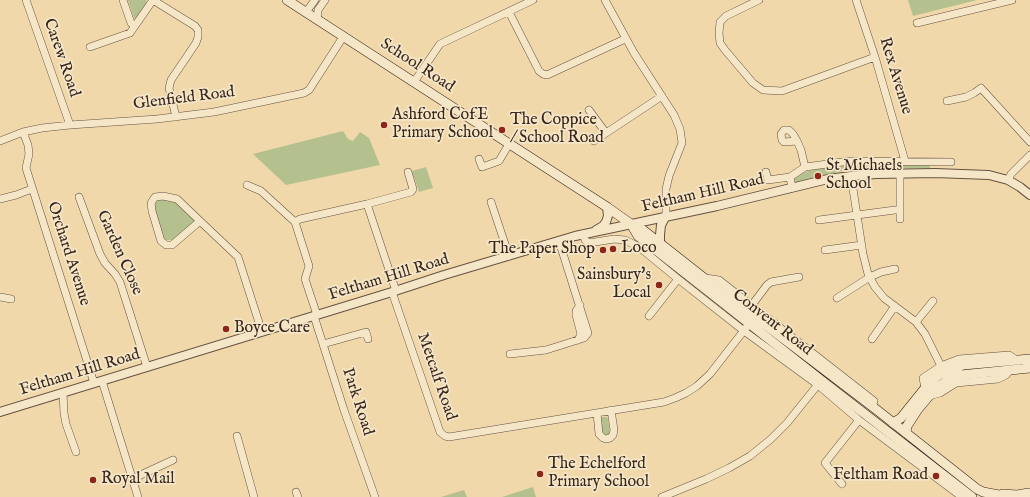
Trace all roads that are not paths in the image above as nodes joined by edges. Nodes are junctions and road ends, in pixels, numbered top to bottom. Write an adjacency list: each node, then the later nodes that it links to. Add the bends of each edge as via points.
1 (26, 0): 26 (street, Carew Road)
2 (123, 0): 16 (street, via 131,23)
3 (153, 0): 16 (street); 25 (street, via 198,30 196,43 171,80 169,88)
4 (287, 0): 12 (main road, School Road)
5 (315, 0): 12 (street)
6 (325, 0): 14 (street, via 318,10)
7 (533, 0): 13 (street)
8 (605, 0): 18 (street)
9 (759, 0): 20 (street, via 726,16 720,22 719,33 720,43 725,50 753,83 763,90 782,91)
10 (856, 0): 20 (street, Rex Avenue)
11 (1012, 0): 15 (street)
12 (306, 12): 14 (main road, School Road)
13 (509, 12): 18 (street, via 539,71 547,75); 21 (street, via 440,44)
14 (317, 20): 17 (main road, School Road)
15 (917, 23)
16 (135, 26): 19 (street, via 130,33)
17 (343, 36): 21 (main road, School Road); 25 (street, Glenfield Road, via 309,90 304,93 214,112)
18 (625, 39): 22 (street)
19 (90, 47)
20 (875, 56): 36 (street, Rex Avenue)
21 (414, 82): 33 (main road, School Road)
22 (662, 96): 28 (street); 56 (street, via 680,129 682,143 666,189)
23 (947, 101): 32 (street, via 966,97 981,88)
24 (589, 110): 28 (street)
25 (176, 117): 26 (street, Glenfield Road)
26 (70, 125): 27 (street, Glenfield Road)
27 (23, 132): 29 (street, Glenfield Road); 47 (street, Orchard Avenue, via 28,145 26,168)
28 (606, 133): 30 (street)
29 (0, 141)
30 (594, 141)
31 (797, 141): 38 (street)
32 (1030, 142)
33 (510, 144): 35 (street, via 499,161 482,167); 53 (main road, School Road)
34 (1030, 155): 44 (street)
35 (479, 159)
36 (905, 161): 37 (street); 38 (street, via 850,161)
37 (951, 162)
38 (805, 168): 43 (street)
39 (408, 172): 52 (street, via 413,189 411,192)
40 (766, 172): 43 (street, via 768,180)
41 (900, 174): 42 (street, Feltham Hill Road); 44 (street, Feltham Hill Road, via 989,175); 57 (street)
42 (851, 176): 46 (street, Feltham Hill Road); 55 (street)
43 (790, 177): 46 (street)
44 (1008, 180): 48 (street, Feltham Hill Road)
45 (247, 185): 60 (street, via 261,191)
46 (792, 188): 56 (street, Feltham Hill Road)
47 (32, 189): 50 (street); 95 (street, Orchard Avenue)
48 (1030, 195)
49 (79, 197): 93 (street, Garden Close, via 100,254 120,282)
50 (0, 199)
51 (491, 202): 68 (street)
52 (367, 204): 60 (street); 74 (street, Metcalf Road)
53 (607, 207): 61 (main road, School Road); 62 (street, via 606,222)
54 (895, 210): 55 (street)
55 (858, 215): 58 (street); 66 (street)
56 (666, 216): 61 (street, Feltham Hill Road); 65 (street)
57 (900, 218)
58 (819, 220)
59 (200, 221): 59 (street, via 177,198 155,197 151,203 161,241 166,245 172,245); 85 (street, via 238,257)
60 (295, 222): 81 (street, Park Road, via 309,266 305,279)
61 (631, 224): 62 (street, Feltham Hill Road); 65 (main road, Convent Road); 84 (main road, Convent Road, via 638,236)
62 (594, 232): 63 (street, Feltham Hill Road)
63 (583, 234): 64 (street, Feltham Hill Road); 73 (street, Convent Road, via 589,243 614,238 625,240 639,247)
64 (559, 241): 68 (street, Feltham Hill Road); 89 (street, via 580,305 576,315 581,334 578,340 546,350)
65 (660, 243): 71 (main road, Convent Road)
66 (862, 245): 67 (street); 72 (street)
67 (825, 250)
68 (509, 256): 74 (street, Feltham Hill Road)
69 (895, 269): 72 (street)
70 (799, 277): 79 (street, via 771,282)
71 (704, 278): 79 (street, Convent Road, via 719,280); 99 (main road, Convent Road)
72 (870, 278): 76 (street); 80 (street, via 884,298)
73 (678, 279): 82 (street); 84 (street, Convent Road)
74 (394, 291): 81 (street, Feltham Hill Road); 102 (street, Metcalf Road, via 440,432 445,436)
75 (0, 297): 77 (street)
76 (837, 298)
77 (11, 299)
78 (933, 301): 83 (street)
79 (752, 305): 99 (street, Convent Road, via 874,401)
80 (895, 306): 83 (street); 87 (street)
81 (316, 315): 85 (street, Feltham Hill Road); 88 (street, Park Road)
82 (648, 316)
83 (916, 322): 92 (street)
84 (747, 327): 96 (main road, Convent Road); 100 (street, Metcalf Road, via 710,374 686,393 664,402)
85 (262, 332): 93 (street, Feltham Hill Road)
86 (368, 339): 88 (street, via 366,332)
87 (872, 339)
88 (323, 344): 116 (street, Park Road)
89 (510, 354)
90 (1030, 359): 91 (main road)
91 (1018, 360): 92 (street, via 1009,355 959,359); 97 (main road, via 963,365 939,375 930,382)
92 (941, 366): 97 (street, via 923,378)
93 (147, 367): 95 (street, Feltham Hill Road)
94 (1030, 368): 97 (main road, via 961,375)
95 (98, 382): 98 (street, Feltham Hill Road); 109 (street, Orchard Avenue)
96 (819, 383): 103 (street, Convent Road); 117 (street, via 787,423 750,456 706,479); 119 (main road, Convent Road, via 891,434)
97 (927, 392): 104 (main road); 105 (main road, via 907,426)
98 (63, 393): 101 (street, Feltham Hill Road); 107 (street, via 64,413)
99 (872, 407): 104 (main road, Convent Road)
100 (611, 410): 102 (street, Metcalf Road); 102 (street, via 614,430 613,435 606,439 600,434)
101 (0, 412)
102 (597, 412)
103 (858, 420): 110 (street, via 825,463); 118 (street, Convent Road)
104 (893, 423): 105 (main road, Convent Road)
105 (906, 433): 112 (main road, Convent Road, via 977,489)
106 (237, 436): 115 (street)
107 (76, 452)
108 (173, 460): 109 (street)
109 (132, 479): 114 (street, Orchard Avenue)
110 (842, 484)
111 (1028, 494): 113 (main road, Convent Road)
112 (997, 496): 113 (main road, Convent Road)
113 (1011, 496)
114 (138, 497)
115 (254, 497)
116 (375, 497)
117 (662, 497)
118 (962, 497)
119 (972, 497)

